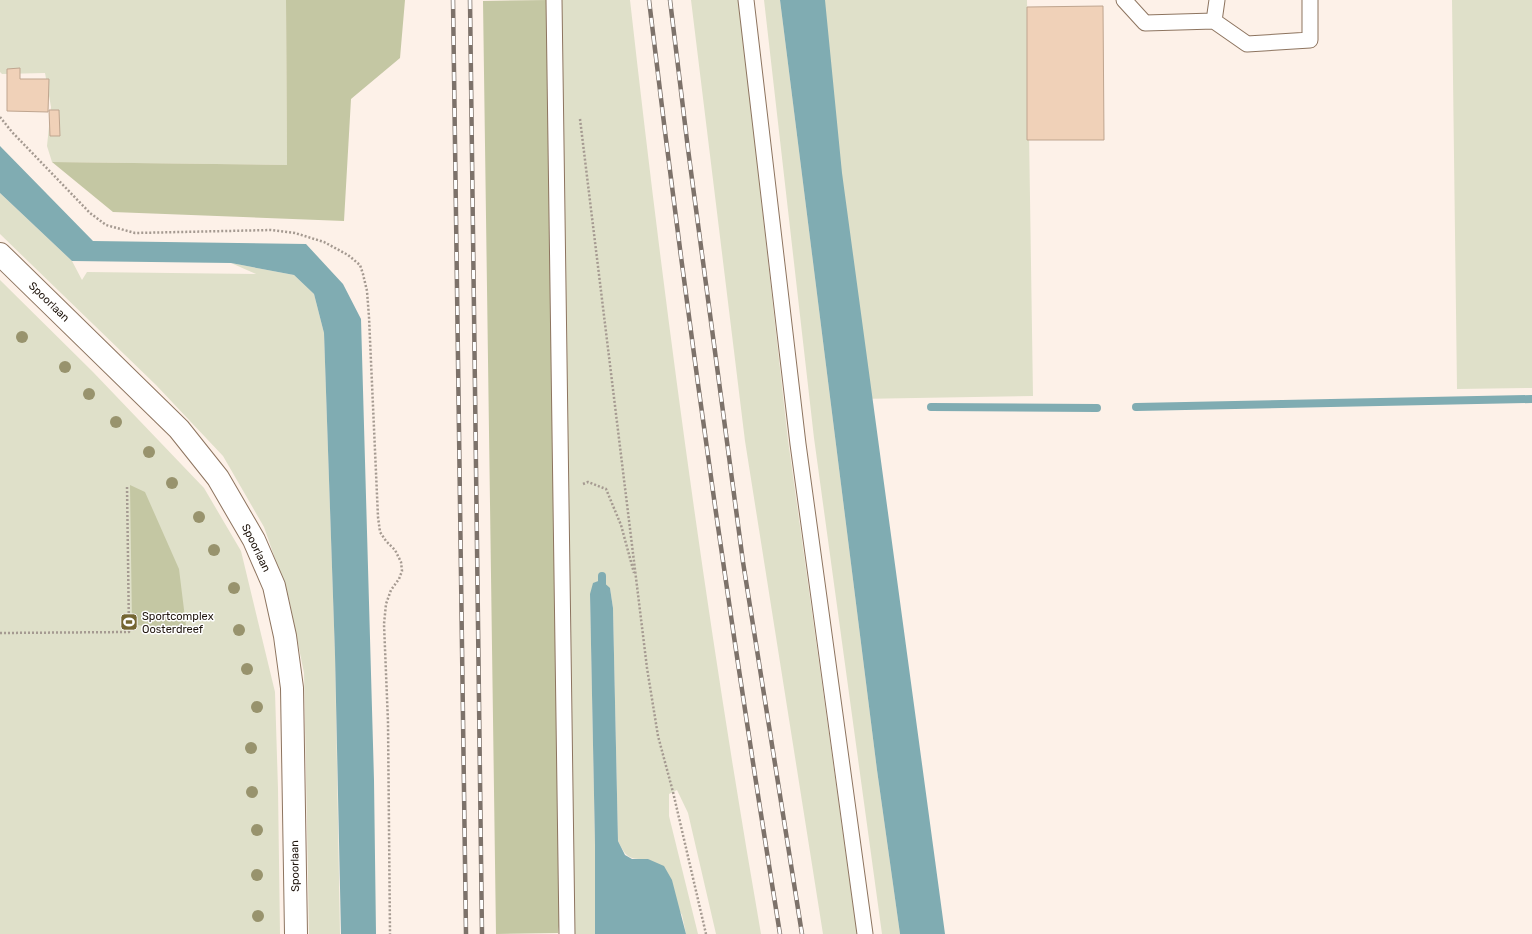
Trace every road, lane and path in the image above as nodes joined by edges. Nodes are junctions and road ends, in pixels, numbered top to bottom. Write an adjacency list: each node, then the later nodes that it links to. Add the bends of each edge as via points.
1 (554, 0): 11 (lane)
2 (746, 0): 18 (lane, via 798,444)
3 (1124, 0): 6 (lane, via 1145,23)
4 (1217, 0): 6 (lane)
5 (1310, 0): 6 (lane, via 1310,40 1247,44)
6 (1214, 21)
7 (579, 115): 12 (path)
8 (0, 117): 15 (path, via 90,213 106,225 135,233 271,230 295,233 324,242 360,265 367,291 369,317 380,532 395,550 402,571 386,604 384,624 388,722)
9 (0, 254): 14 (main road, Spoorlaan, via 179,429 218,478 257,547 274,586 286,636 292,688)
10 (127, 485): 13 (path, via 129,632)
11 (560, 498): 12 (path, via 575,486 588,482 606,489 621,525); 16 (lane)
12 (637, 583): 17 (path, via 658,736)
13 (0, 633)
14 (296, 934)
15 (390, 934)
16 (567, 934)
17 (706, 934)
18 (865, 934)

